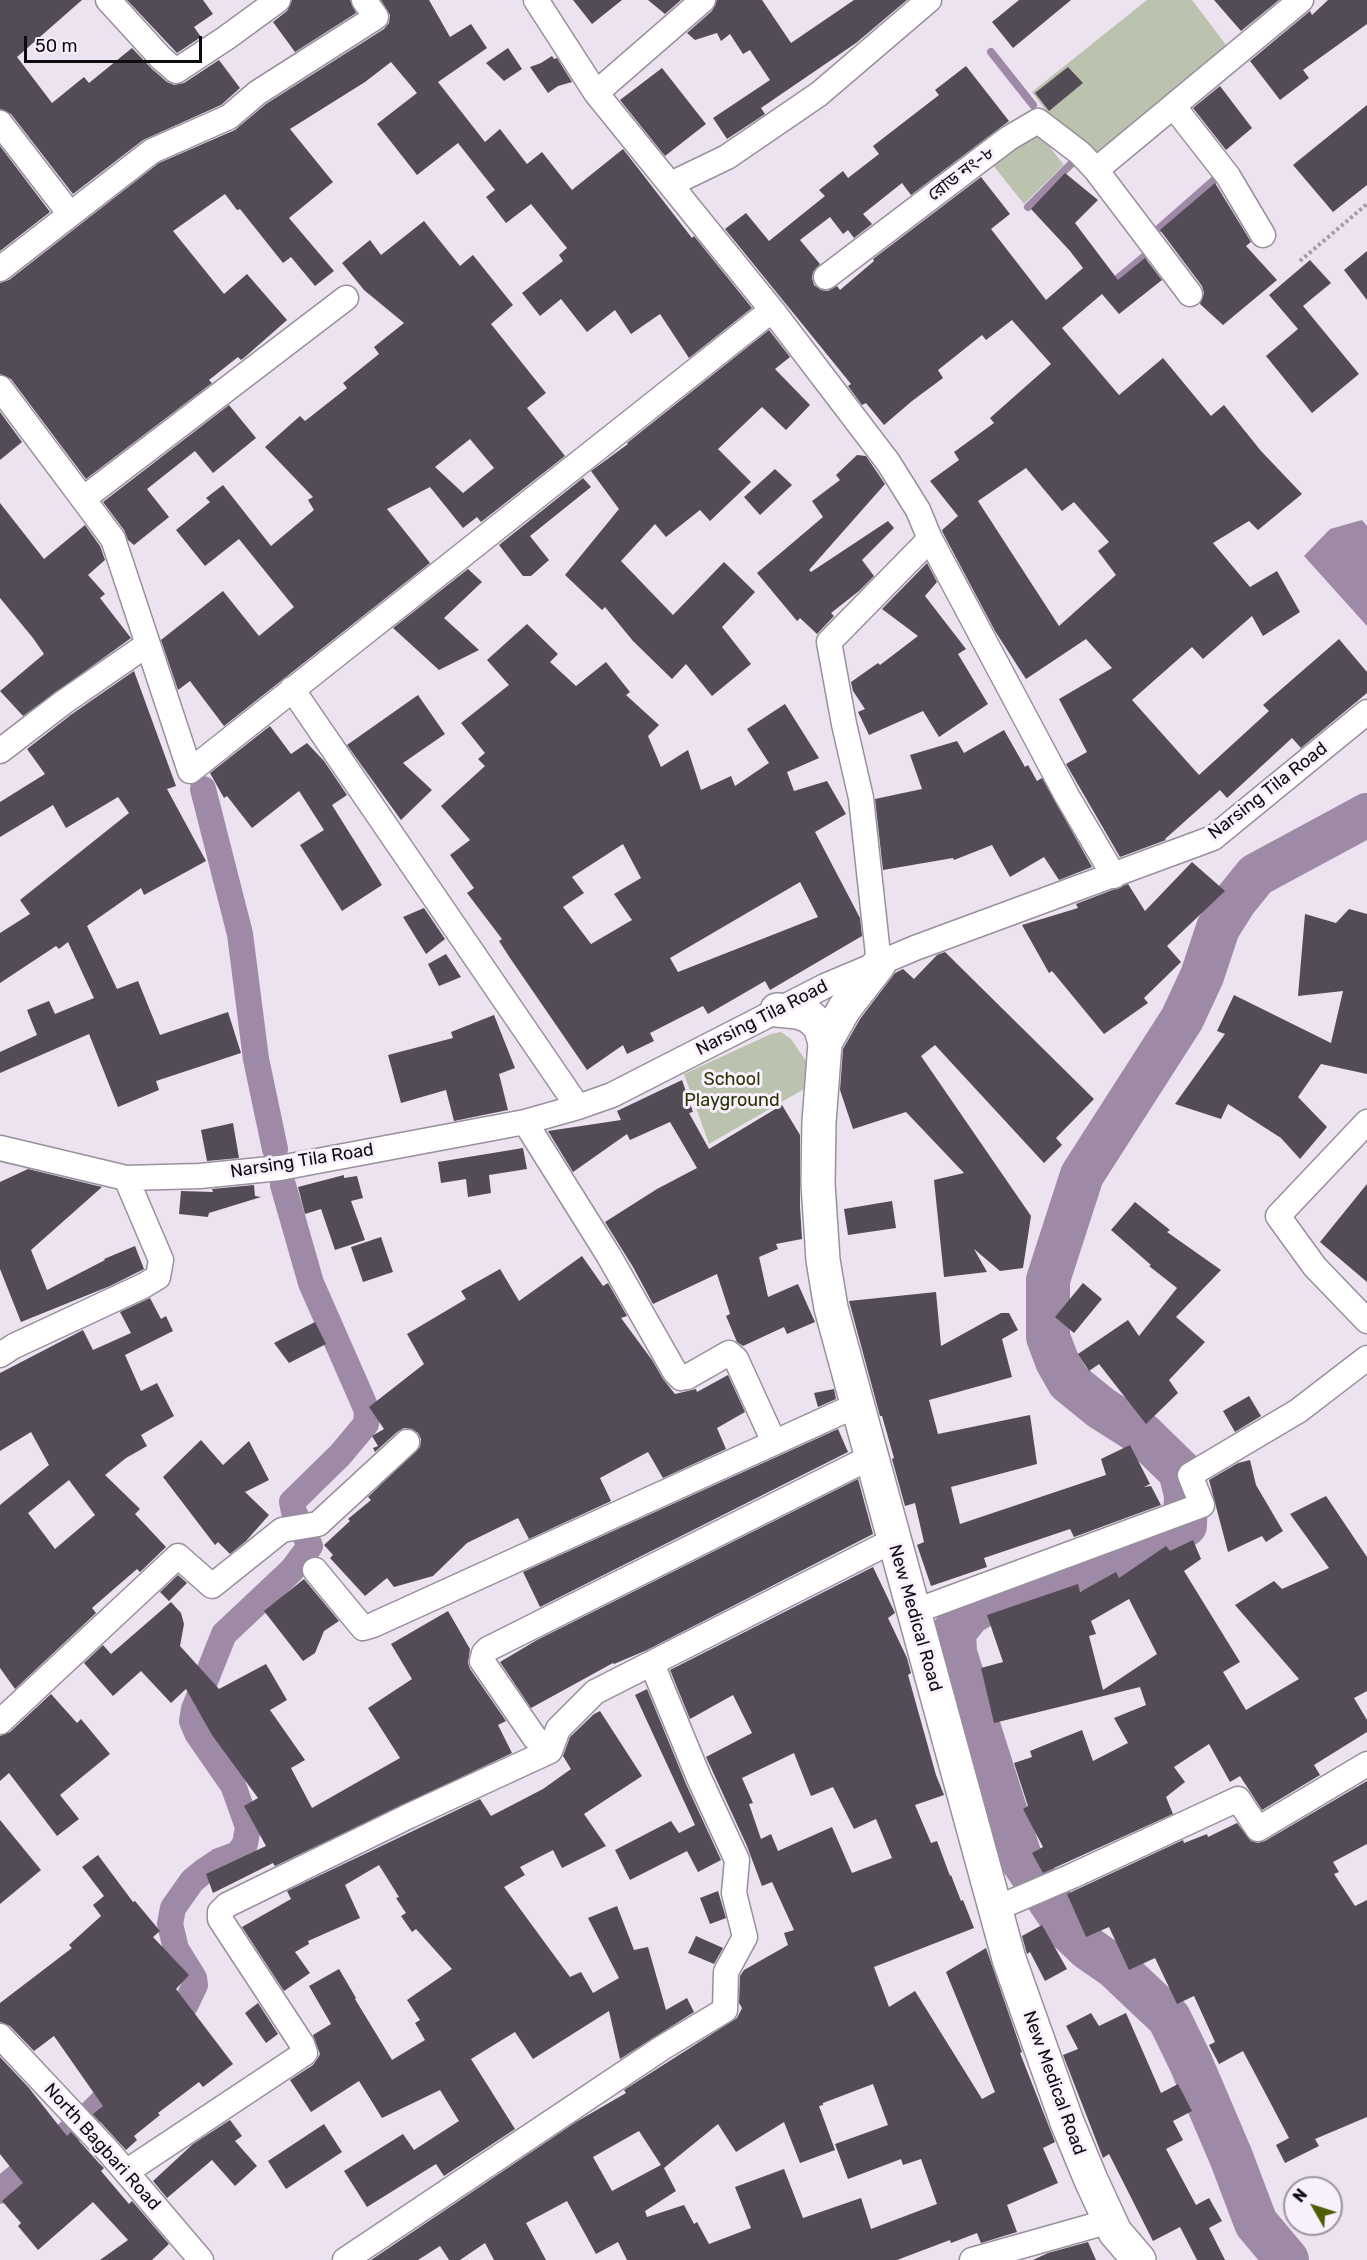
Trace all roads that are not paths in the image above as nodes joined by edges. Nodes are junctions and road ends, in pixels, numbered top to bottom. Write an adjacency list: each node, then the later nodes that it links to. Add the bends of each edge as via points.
1 (108, 0): 2 (street, via 176,71)
2 (278, 0)
3 (364, 0): 13 (street, via 376,17 257,93 229,117 152,151)
4 (536, 0): 8 (street)
5 (703, 0): 8 (street)
6 (929, 0): 12 (street, via 819,94 727,156)
7 (1301, 0): 9 (street)
8 (596, 93): 12 (street)
9 (1174, 107): 11 (street); 14 (street, via 1228,176)
10 (0, 123): 13 (street)
11 (1096, 170): 16 (street, রোড নং-৮, via 1038,121 1008,138); 17 (street, রোড নং-৮)
12 (671, 184): 19 (street)
13 (70, 214): 15 (street)
14 (1263, 235)
15 (0, 269)
16 (826, 277)
17 (1190, 294)
18 (346, 298): 21 (street)
19 (772, 310): 22 (street, via 888,462 918,510); 24 (street)
20 (0, 388): 21 (street)
21 (83, 500): 23 (street, via 113,539)
22 (930, 539): 27 (street); 28 (street, via 829,642 861,798)
23 (148, 644): 24 (street, via 190,771); 26 (street)
24 (292, 689): 31 (street)
25 (1367, 712): 27 (street, Narsing Tila Road, via 1213,838)
26 (0, 751)
27 (1113, 876): 28 (street, Narsing Tila Road)
28 (879, 963): 29 (street, Narsing Tila Road); 30 (street, New Medical Road, via 839,1016)
29 (777, 1010): 30 (street, via 809,1016 820,1026); 31 (street, Narsing Tila Road, via 612,1095)
30 (825, 1044): 39 (street, New Medical Road, via 817,1150 823,1260 831,1308)
31 (579, 1107): 32 (street, Narsing Tila Road)
32 (525, 1122): 35 (street, Narsing Tila Road, via 280,1168); 41 (street, via 609,1256 675,1372 681,1378 687,1377 729,1353 736,1359)
33 (1367, 1122): 36 (street, via 1278,1216 1315,1267)
34 (0, 1148): 35 (street, Narsing Tila Road)
35 (126, 1178): 37 (street, via 161,1260 158,1277)
36 (1367, 1321)
37 (0, 1355)
38 (1367, 1358): 45 (street, via 1298,1411 1190,1474 1202,1505)
39 (857, 1404): 41 (street); 42 (street, New Medical Road)
40 (407, 1442): 47 (street, via 318,1524 282,1530 212,1586 178,1556)
41 (774, 1442): 44 (street, via 363,1628)
42 (871, 1457): 43 (street, New Medical Road); 48 (street, via 488,1649 482,1661 535,1738)
43 (894, 1540): 45 (street, New Medical Road); 46 (street)
44 (315, 1570)
45 (913, 1612): 50 (street, New Medical Road)
46 (652, 1664): 48 (street, via 595,1692 558,1729); 55 (street, via 737,1860 734,1893 745,1937 726,1972 725,2010)
47 (0, 1722)
48 (550, 1751): 52 (street, via 227,1905 220,1912 220,1919 305,2053)
49 (1367, 1764): 50 (street, via 1258,1829 1238,1799)
50 (995, 1909): 53 (street, New Medical Road, via 1067,2122)
51 (0, 2036): 52 (street, North Bagbari Road)
52 (126, 2172): 54 (street, North Bagbari Road)
53 (1110, 2221): 56 (street); 57 (street, New Medical Road)
54 (190, 2256)
55 (345, 2260)
56 (972, 2260)
57 (1139, 2260)

